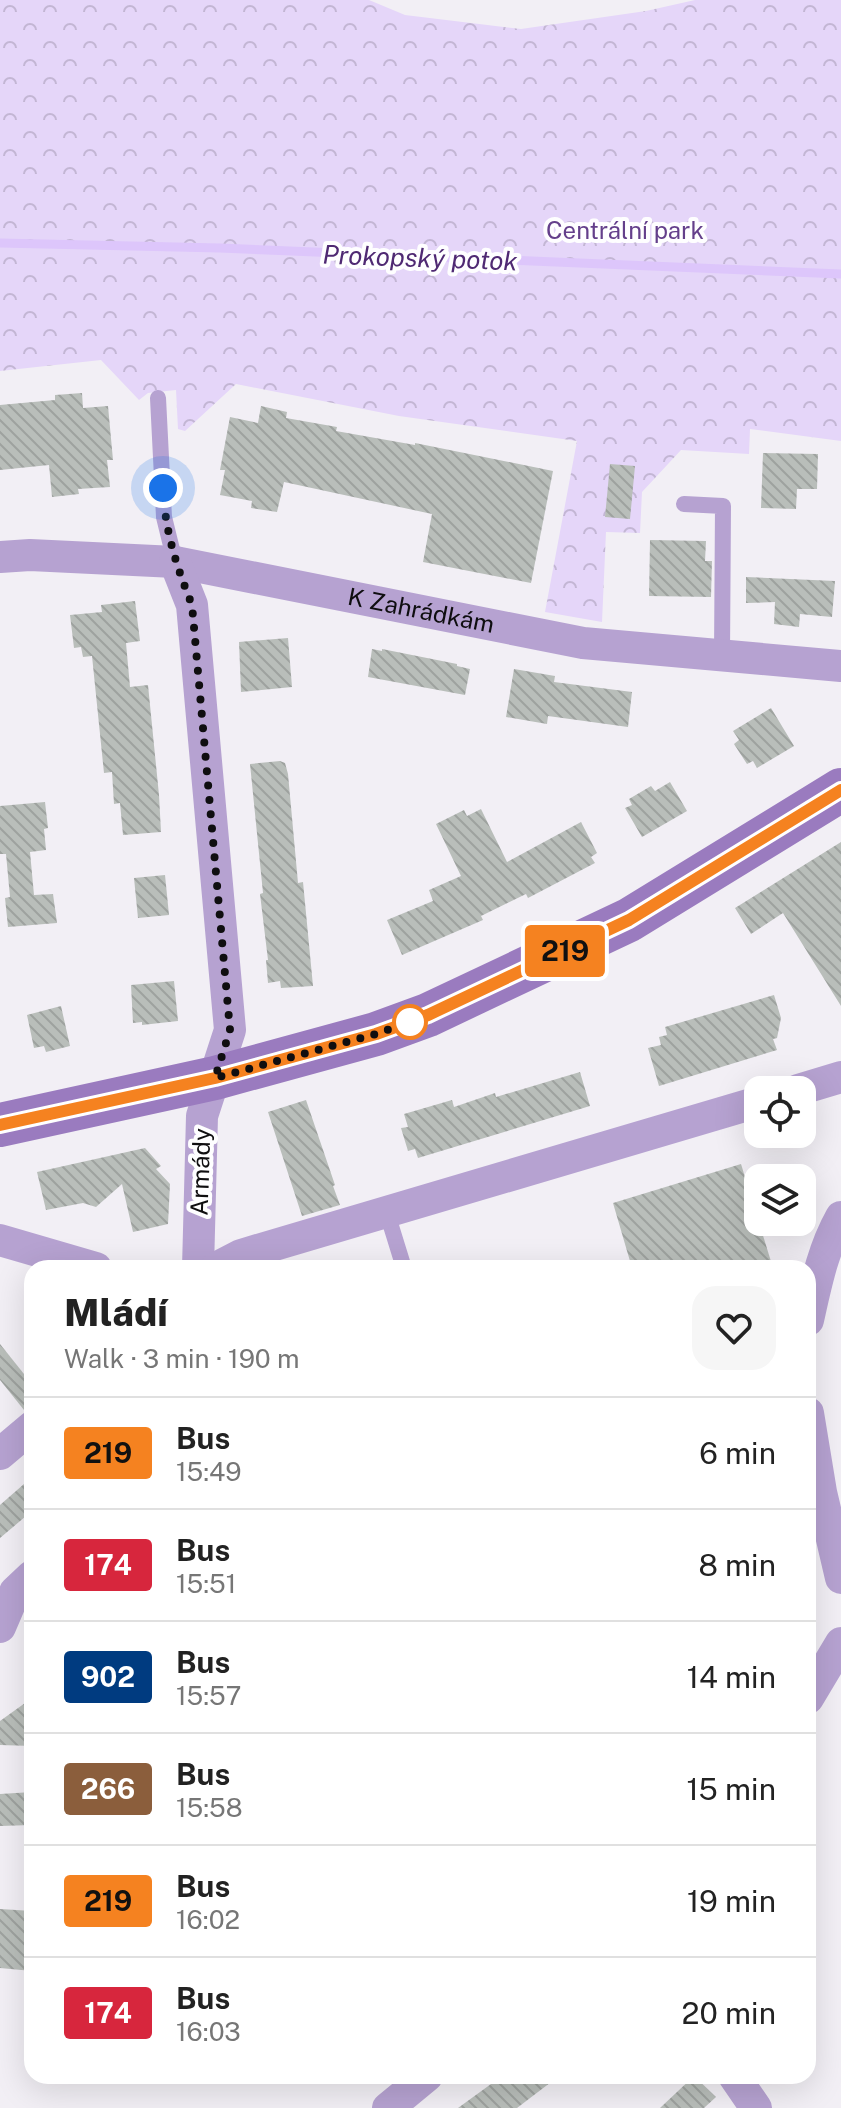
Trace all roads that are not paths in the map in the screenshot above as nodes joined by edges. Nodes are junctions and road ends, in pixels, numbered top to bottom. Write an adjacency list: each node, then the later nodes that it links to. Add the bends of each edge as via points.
1 (158, 398): 4 (lane, via 164,517)
2 (684, 504): 5 (lane, via 723,506)
3 (0, 557): 4 (street, K Zahrádkám)
4 (175, 562): 5 (street, K Zahrádkám, via 583,643); 9 (street, Armády, via 192,605 230,1030)
5 (722, 656): 6 (street, K Zahrádkám)
6 (841, 666)
7 (841, 790): 9 (street, via 629,920 515,975 376,1034)
8 (841, 1077): 10 (street)
9 (215, 1078): 12 (street); 17 (street, Armády, via 202,1116)
10 (816, 1085)
11 (744, 1106): 13 (street)
12 (0, 1125)
13 (387, 1213): 18 (street); 19 (lane)
14 (841, 1217): 20 (street)
15 (0, 1240): 16 (street)
16 (69, 1260)
17 (198, 1260)
18 (231, 1260)
19 (402, 1260)
20 (816, 1285)
21 (24, 1434): 23 (street)
22 (816, 1438): 24 (street)
23 (0, 1454)
24 (831, 1485): 25 (street)
25 (841, 1578)
26 (16, 1587): 27 (street)
27 (0, 1627)
28 (841, 1643): 29 (street)
29 (816, 1685)
30 (417, 2084): 32 (street)
31 (740, 2084): 33 (street)
32 (388, 2108)
33 (756, 2108)

